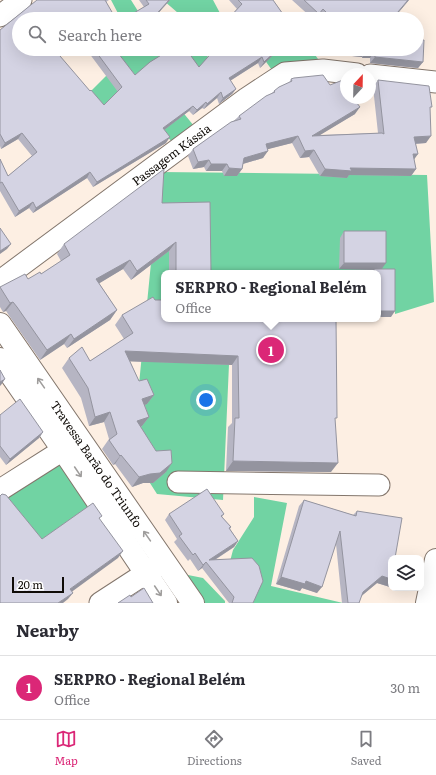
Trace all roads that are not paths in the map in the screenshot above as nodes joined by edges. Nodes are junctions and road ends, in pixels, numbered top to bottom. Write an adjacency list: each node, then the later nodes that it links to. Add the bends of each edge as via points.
1 (21, 0): 2 (street)
2 (0, 16)
3 (340, 72): 6 (street, Passagem Kássia, via 323,70 285,73 247,98)
4 (376, 76): 5 (street)
5 (436, 82)
6 (0, 281)
7 (0, 324): 14 (street, Travessa Barão do Triunfo, one-way to 7)
8 (0, 359): 9 (street, Travessa Barão do Triunfo)
9 (63, 450): 12 (street); 15 (street, Travessa Barão do Triunfo, one-way to 15)
10 (178, 482): 11 (street)
11 (379, 485)
12 (0, 490)
13 (436, 560): 19 (street)
14 (164, 561): 15 (street); 18 (street, Travessa Barão do Triunfo)
15 (146, 573): 16 (street); 17 (street, Travessa Barão do Triunfo, one-way to 17)
16 (100, 603)
17 (166, 603)
18 (193, 603)
19 (427, 603)

